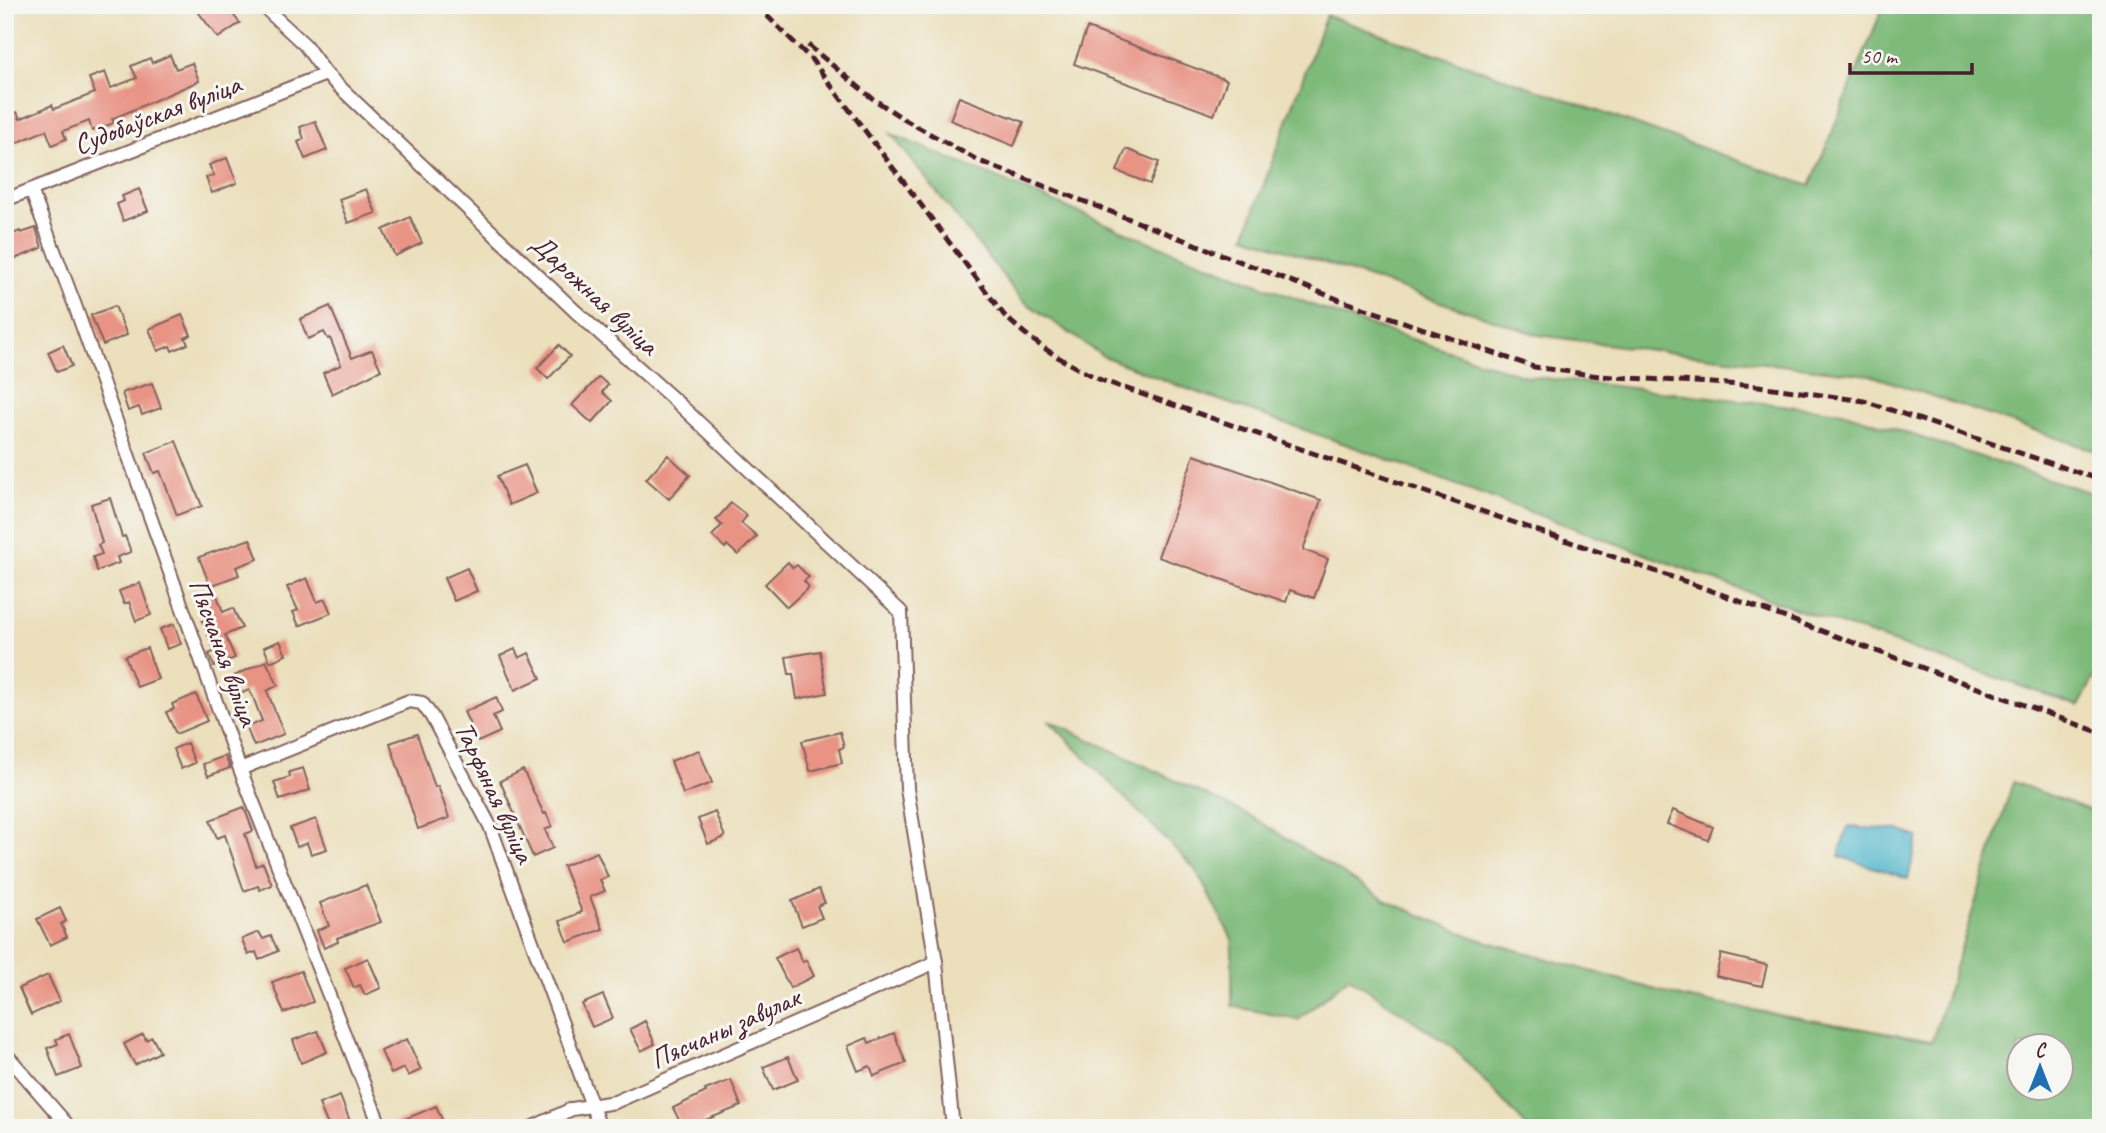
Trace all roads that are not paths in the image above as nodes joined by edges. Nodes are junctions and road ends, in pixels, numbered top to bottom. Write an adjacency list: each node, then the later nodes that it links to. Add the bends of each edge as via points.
1 (262, 5): 2 (street, Дарожная вуліца, via 305,45)
2 (326, 74): 3 (street, Судобаўская вуліца); 6 (street, Дарожная вуліца, via 901,612 907,789)
3 (31, 190): 4 (street, Судобаўская вуліца); 5 (street, Пясчаная вуліца)
4 (5, 200)
5 (240, 769): 8 (street, Тарфяная вуліца, via 409,701 422,703 490,826); 10 (street, Пясчаная вуліца)
6 (936, 962): 8 (street, Пясчаны завулак, via 615,1102); 13 (street)
7 (5, 1053): 9 (street)
8 (591, 1107): 11 (street, Пясчаны завулак, via 572,1109); 12 (street, Тарфяная вуліца)
9 (70, 1128)
10 (381, 1128)
11 (531, 1128)
12 (600, 1128)
13 (953, 1128)

